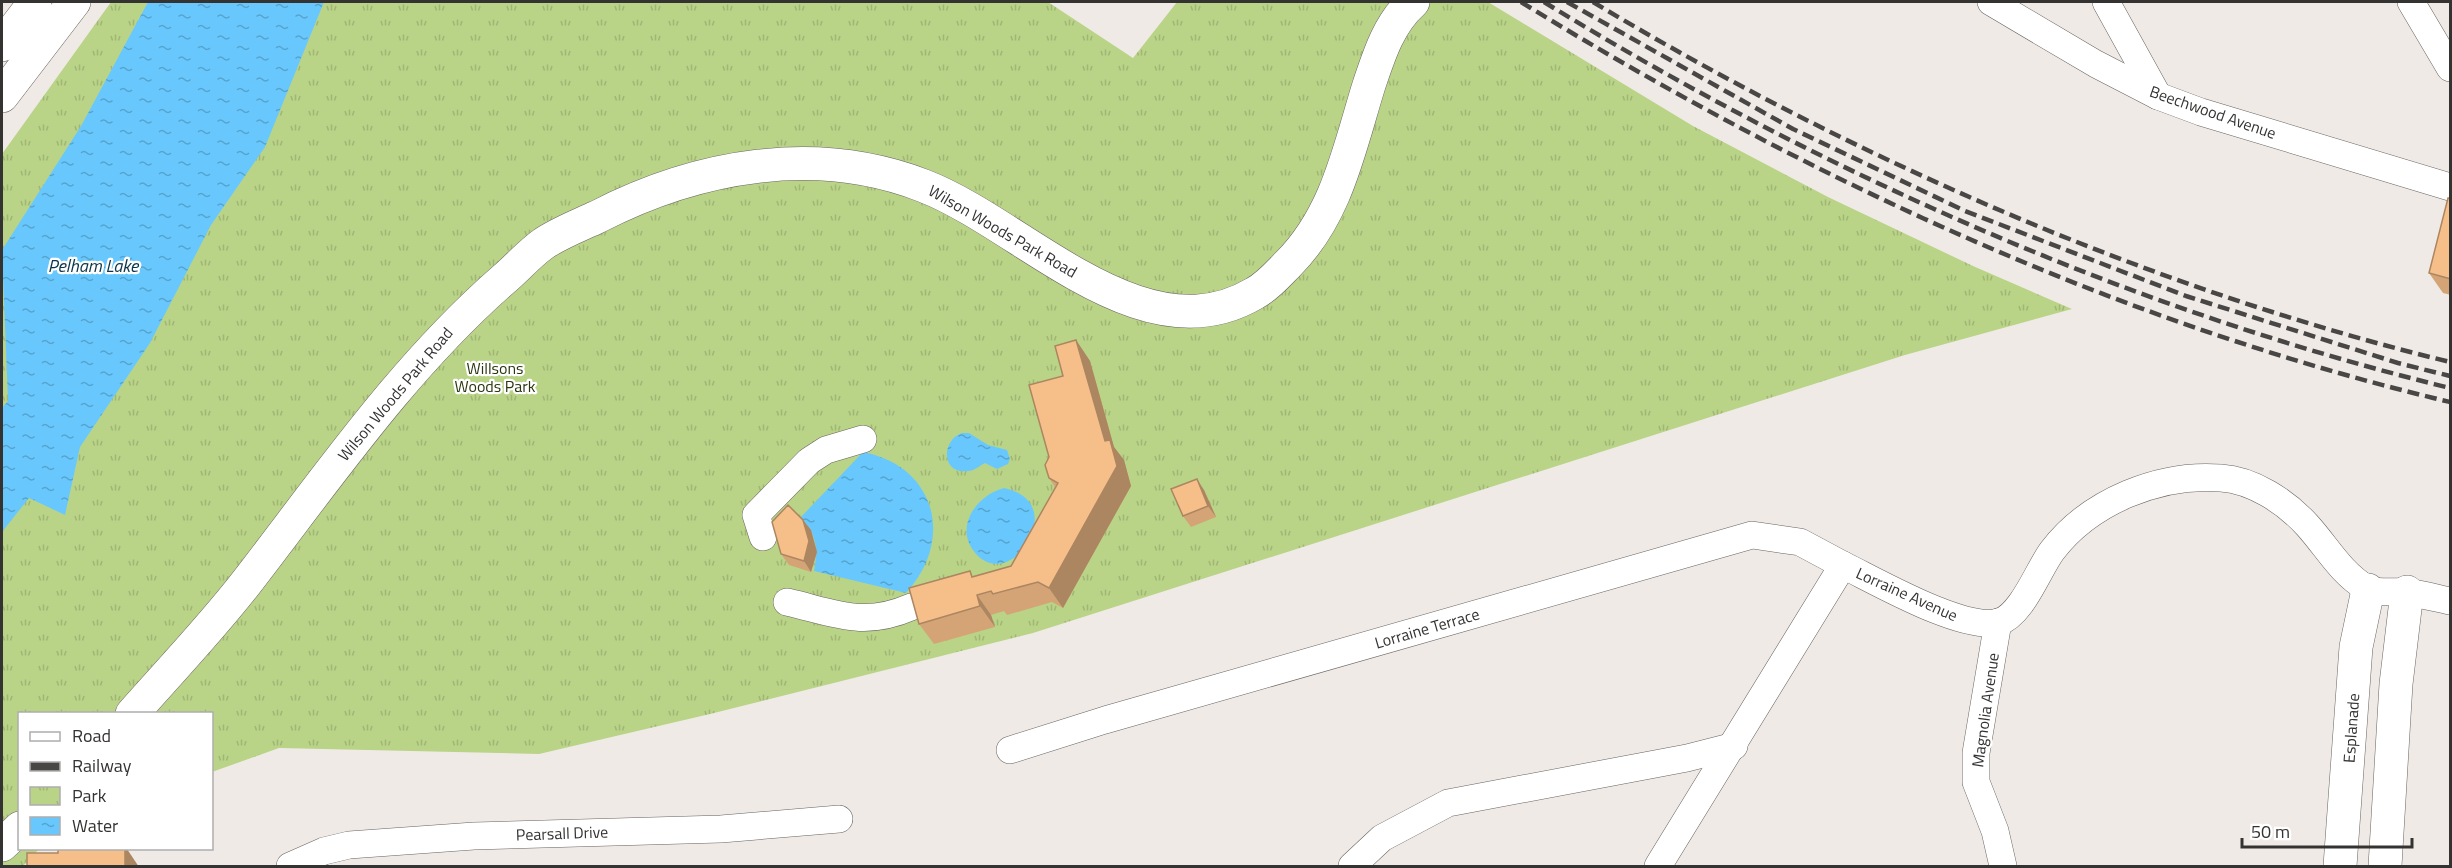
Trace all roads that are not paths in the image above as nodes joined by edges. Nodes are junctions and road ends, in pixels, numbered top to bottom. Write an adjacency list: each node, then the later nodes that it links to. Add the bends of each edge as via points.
1 (35, 2): 7 (main road)
2 (74, 2): 9 (main road)
3 (1413, 2): 21 (main road, Wilson Woods Park Road, via 1381,46 1342,176 1319,226 1270,282 1220,306 1180,311 1131,300 930,188 859,168 785,164 710,173 632,199 543,244 453,324 390,394 244,586)
4 (1991, 2): 10 (street, Beechwood Avenue)
5 (2106, 2): 10 (street)
6 (2411, 2): 8 (street)
7 (2, 45)
8 (2451, 68)
9 (2, 96)
10 (2158, 96): 11 (street, Beechwood Avenue)
11 (2451, 187)
12 (863, 439): 13 (street, via 826,450 809,461 756,515)
13 (763, 537)
14 (1843, 565): 20 (street, Lorraine Avenue, via 1971,623); 22 (street, Lorraine Avenue); 23 (street, Lorraine Terrace, via 1800,542 1752,535 1116,716)
15 (2368, 590): 16 (street); 20 (street, via 2341,568 2286,505 2259,488 2222,478 2166,480 2118,498 2079,523 2053,550 2013,614); 31 (main road, Esplanade, via 2356,647)
16 (2407, 592): 17 (street); 32 (main road, via 2396,684)
17 (2451, 601)
18 (787, 602): 19 (street, via 873,620)
19 (911, 607)
20 (1998, 622): 30 (street, Magnolia Avenue, via 1976,753 1976,782 1995,831)
21 (134, 712)
22 (1734, 746): 28 (street, via 1448,803 1382,838); 29 (street, Lorraine Avenue)
23 (1010, 750)
24 (839, 819): 27 (street, Pearsall Drive, via 742,828 474,836 360,844 324,851)
25 (18, 830): 26 (main road)
26 (2, 845)
27 (290, 867)
28 (1352, 867)
29 (1658, 867)
30 (2003, 867)
31 (2340, 867)
32 (2385, 867)

